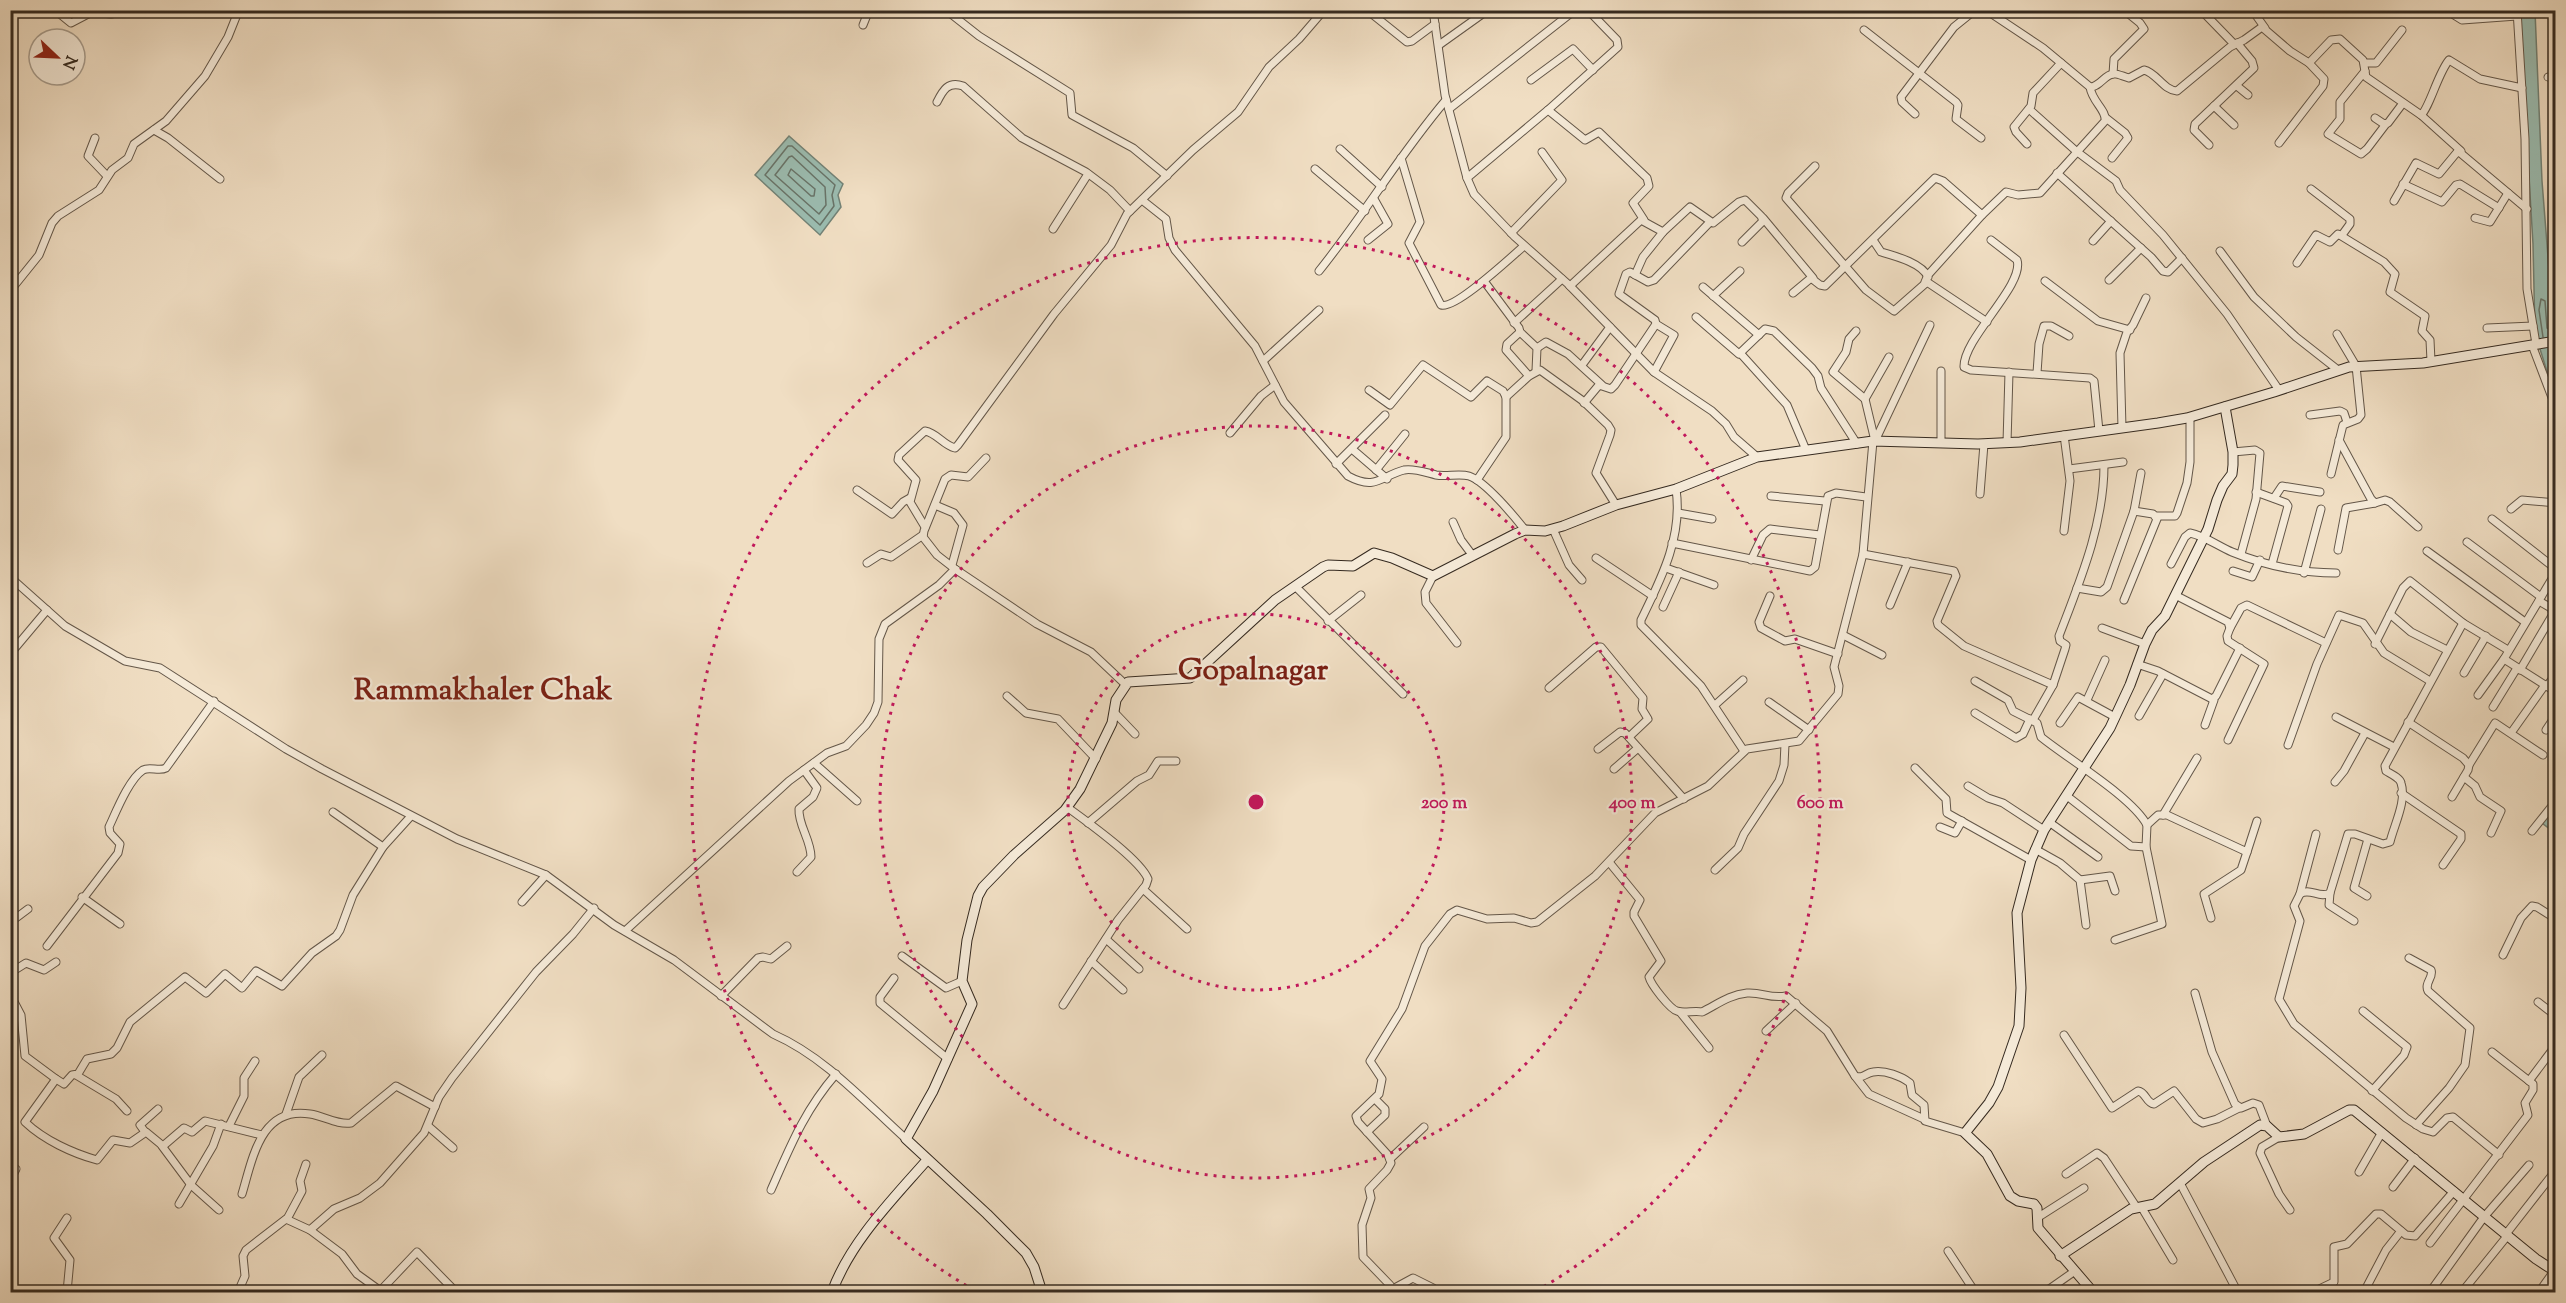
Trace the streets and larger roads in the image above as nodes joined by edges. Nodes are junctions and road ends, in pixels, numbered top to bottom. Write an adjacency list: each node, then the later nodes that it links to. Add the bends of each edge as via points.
1 (55, 10): 2 (street, via 71,23 92,12)
2 (130, 10)
3 (235, 10): 50 (street, via 228,37 212,67)
4 (869, 10): 20 (street)
5 (946, 10): 67 (street, via 979,36 1070,93 1072,115 1133,148)
6 (1323, 10): 67 (street, via 1269,67 1238,112)
7 (1367, 10): 19 (street, via 1407,42)
8 (1433, 10): 19 (street)
9 (1488, 10): 25 (street)
10 (1575, 10): 41 (street)
11 (1588, 10): 29 (street, via 1618,44)
12 (1975, 10): 30 (street, via 1957,23)
13 (1986, 10): 26 (street)
14 (2124, 10): 31 (street, via 2144,29 2114,59)
15 (2255, 10): 21 (street)
16 (2446, 10): 18 (street, via 2462,20)
17 (2205, 12): 24 (street)
18 (2517, 14): 35 (street)
19 (1434, 24): 25 (street)
20 (863, 25)
21 (2265, 28): 24 (street); 27 (street)
22 (1864, 30): 30 (street)
23 (2402, 30): 28 (street, via 2376,63)
24 (2235, 44): 31 (street, via 2174,91 2147,70 2128,78); 33 (street, via 2254,64)
25 (1438, 45): 37 (street)
26 (2061, 63): 34 (street); 42 (street, via 2033,93)
27 (2309, 63): 28 (street, via 2337,38 2354,50); 53 (street, via 2324,79 2324,87)
28 (2365, 67): 39 (street, via 2366,77); 49 (street, via 2340,102 2340,119 2328,134 2361,154)
29 (1593, 70): 32 (street, via 1573,49); 43 (street)
30 (1919, 72): 44 (street, via 1901,100); 52 (street, via 1956,102 1956,119)
31 (2113, 74): 34 (street)
32 (1531, 80)
33 (2237, 86): 36 (street); 40 (street)
34 (2090, 87): 46 (street, via 2092,98)
35 (2522, 88): 45 (street, via 2480,79 2450,60); 78 (street)
36 (2248, 95)
37 (1446, 100): 41 (street); 60 (street)
38 (937, 102): 65 (street, via 949,85 963,86 1022,138)
39 (2403, 103): 45 (street); 49 (street)
40 (2214, 106): 48 (street); 55 (street, via 2193,127)
41 (1449, 109): 68 (street)
42 (2029, 109): 54 (street, via 2014,127); 57 (street)
43 (1548, 110): 68 (street); 84 (street, via 1585,140 1599,132 1647,178 1649,186 1634,203)
44 (1915, 114)
45 (2421, 115): 58 (street)
46 (2106, 118): 57 (street); 61 (street, via 2128,138)
47 (2375, 118): 49 (street)
48 (2234, 124)
49 (2386, 124)
50 (154, 130): 66 (street, via 140,138 128,158); 69 (street)
51 (95, 138): 66 (street, via 88,156)
52 (1981, 138)
53 (2279, 143)
54 (2027, 144)
55 (2209, 145)
56 (1340, 149): 71 (street)
57 (2079, 151): 64 (street); 99 (street, via 2116,181)
58 (2461, 151): 70 (street, via 2456,151 2439,174 2416,164); 73 (street)
59 (1542, 153): 89 (street, via 1562,180)
60 (1401, 158): 71 (street); 109 (street, via 1420,222 1409,243 1438,302 1449,306)
61 (2112, 158)
62 (1815, 166): 101 (street, via 1786,198)
63 (1315, 169): 80 (street)
64 (2057, 173): 81 (street, via 2037,195 2006,192); 85 (street)
65 (1089, 174): 79 (street); 87 (street)
66 (107, 176): 113 (street, via 95,194 52,223 39,255)
67 (1167, 176): 76 (street)
68 (1467, 178): 89 (street, via 1474,194)
69 (220, 179)
70 (2403, 184): 75 (street); 77 (street, via 2442,202 2460,184)
71 (1382, 188): 74 (street)
72 (2311, 189): 90 (street, via 2350,219)
73 (2508, 193): 77 (street); 78 (street)
74 (1374, 199): 80 (street); 91 (street, via 1388,224)
75 (2394, 201)
76 (1145, 204): 79 (street); 138 (street, via 1166,219 1175,250 1255,346)
77 (2499, 208): 83 (street, via 2488,223)
78 (2527, 209): 123 (street, via 2527,289)
79 (1130, 211): 194 (street, via 1111,245 1054,314 958,445 948,446 925,431 899,454 898,460 916,480)
80 (1365, 211): 102 (street)
81 (1982, 215): 92 (street, via 1935,178); 107 (street)
82 (1763, 218): 86 (street, via 1744,200 1717,222); 95 (street); 105 (street)
83 (2475, 218)
84 (1644, 220): 88 (street); 111 (street, via 1635,224)
85 (2110, 221): 94 (street); 97 (street)
86 (1710, 222): 88 (street, via 1690,207); 104 (street, via 1654,280 1648,282)
87 (1053, 229)
88 (1664, 232): 104 (street, via 1643,257)
89 (1511, 233): 96 (street)
90 (2342, 235): 100 (street, via 2330,242 2316,235); 139 (street, via 2394,271 2390,292 2425,316 2422,330 2430,340)
91 (1368, 240)
92 (1873, 240): 101 (street); 107 (street, via 1881,252 1921,268)
93 (1991, 240): 120 (street, via 2018,264 2011,284)
94 (2093, 241)
95 (1742, 242)
96 (1524, 246): 106 (street); 109 (street)
97 (2141, 248): 99 (street, via 2165,272); 108 (street)
98 (2220, 251): 142 (street, via 2254,297)
99 (2182, 258): 152 (street, via 2252,346)
100 (2297, 263)
101 (1844, 267): 105 (street, via 1826,286); 107 (street, via 1894,312)
102 (1319, 271)
103 (1740, 271): 115 (street)
104 (1635, 275): 121 (street, via 1626,274 1619,294)
105 (1813, 278): 114 (street)
106 (1562, 279): 111 (street); 119 (street)
107 (1927, 280): 120 (street)
108 (2109, 280)
109 (1484, 281): 119 (street)
110 (2045, 281): 126 (street, via 2098,321)
111 (1570, 286): 124 (street)
112 (1703, 287): 115 (street)
113 (10, 291)
114 (1793, 292)
115 (1713, 296): 130 (street)
116 (2146, 298): 126 (street)
117 (1318, 310): 138 (street)
118 (1696, 317): 135 (street)
119 (1514, 322): 128 (street)
120 (1987, 322): 146 (street, via 1964,367)
121 (1656, 324): 136 (street); 145 (street, via 1674,335)
122 (1930, 325): 168 (street)
123 (2533, 326): 125 (street); 133 (street)
124 (1610, 327): 136 (street); 140 (street)
125 (2487, 328)
126 (2130, 330): 162 (street, via 2120,356)
127 (1856, 331): 154 (street, via 1833,372)
128 (1520, 332): 134 (street); 148 (street, via 1506,350)
129 (2337, 334): 141 (street)
130 (1759, 335): 135 (street); 171 (street, via 1765,329 1774,331 1812,368)
131 (2069, 336): 147 (street, via 2044,326)
132 (2556, 341): 133 (street)
133 (2536, 344): 139 (street); 157 (street)
134 (1537, 348): 140 (street, via 1549,342); 143 (street)
135 (1741, 354): 174 (street, via 1787,405)
136 (1637, 355): 145 (street); 149 (street, via 1613,388)
137 (1889, 357): 154 (street)
138 (1263, 361): 150 (street)
139 (2431, 361): 141 (street)
140 (1582, 365): 149 (street)
141 (2356, 366): 142 (street); 161 (street, via 2361,416)
142 (2338, 370): 152 (street)
143 (1536, 371): 148 (street); 155 (street, via 1546,373)
144 (1941, 371): 169 (street)
145 (1654, 372): 176 (street, via 1712,411)
146 (2009, 372): 147 (street); 170 (street)
147 (2037, 373): 163 (street, via 2092,379)
148 (1529, 376): 153 (street)
149 (1602, 385): 155 (street)
150 (1271, 388): 164 (street); 179 (street)
151 (1369, 390): 153 (street, via 1390,405 1423,365 1471,397 1487,381)
152 (2279, 390): 156 (street)
153 (1506, 397): 186 (street, via 1506,437)
154 (1865, 399): 168 (street)
155 (1584, 403): 200 (street, via 1611,428 1596,473)
156 (2225, 407): 160 (street); 175 (street)
157 (2556, 408)
158 (1385, 415): 173 (street)
159 (2310, 415): 161 (street, via 2340,411)
160 (2190, 417): 162 (street); 205 (street, via 2189,470 2177,513)
161 (2347, 422): 167 (street)
162 (2122, 428): 163 (street)
163 (2099, 431): 166 (street)
164 (1230, 433)
165 (1405, 434): 182 (street)
166 (2064, 435): 170 (street); 181 (street)
167 (2339, 440): 184 (street); 197 (street)
168 (1874, 441): 169 (street); 171 (street); 193 (street)
169 (1941, 442): 172 (street)
170 (2007, 442): 172 (street)
171 (1857, 444): 174 (street)
172 (1984, 444): 191 (street)
173 (1352, 449): 179 (street); 182 (street)
174 (1806, 450): 176 (street)
175 (2233, 452): 189 (street, via 2259,451); 215 (street, via 2232,474 2223,486)
176 (1757, 457): 187 (street)
177 (986, 458): 199 (street, via 968,477 948,475)
178 (2123, 462): 180 (street)
179 (1336, 464): 185 (street, via 1360,481)
180 (2104, 465): 181 (street); 242 (street, via 2098,518)
181 (2069, 469): 213 (street)
182 (1376, 470): 185 (street)
183 (2140, 473): 203 (street)
184 (2331, 474)
185 (1387, 479): 186 (street, via 1410,470 1444,476 1468,475)
186 (1477, 480): 211 (street)
187 (1676, 489): 200 (street); 204 (street)
188 (857, 490): 194 (street, via 892,514)
189 (2256, 492): 195 (street); 221 (street)
190 (2320, 492): 195 (street, via 2282,486)
191 (1980, 494)
192 (1771, 496): 196 (street)
193 (1866, 497): 196 (street, via 1836,493); 220 (street)
194 (910, 498): 212 (street)
195 (2274, 498): 229 (street, via 2288,506)
196 (1825, 501): 214 (street)
197 (2375, 502): 209 (street, via 2387,501); 218 (street, via 2346,508)
198 (2556, 503): 202 (street, via 2522,500)
199 (935, 505): 212 (street); 230 (street, via 954,513 963,525)
200 (1616, 505): 210 (street)
201 (2321, 508): 235 (street)
202 (2511, 509)
203 (2134, 511): 205 (street); 242 (street, via 2105,590)
204 (1678, 513): 206 (street); 216 (street)
205 (2156, 516): 248 (street)
206 (1712, 519)
207 (2492, 519): 233 (street)
208 (1453, 522): 222 (street)
209 (2418, 527)
210 (1553, 529): 211 (street); 239 (street, via 1569,565)
211 (1525, 530): 222 (street)
212 (924, 531): 227 (street, via 891,557 881,554); 230 (street, via 937,555)
213 (2064, 531)
214 (1820, 535): 224 (street, via 1770,529); 224 (street, via 1815,567 1810,572)
215 (2205, 537): 221 (street); 228 (street, via 2188,534); 244 (street)
216 (1672, 543): 224 (street); 231 (street)
217 (2467, 543): 247 (street)
218 (2338, 550)
219 (2427, 551): 255 (street)
220 (1863, 554): 226 (street); 259 (street)
221 (2241, 554): 225 (street)
222 (1473, 556): 237 (street)
223 (1596, 558): 245 (street)
224 (1751, 560)
225 (2260, 560): 229 (street); 232 (street, via 2252,577)
226 (1908, 562): 249 (street); 282 (street, via 1955,573 1937,623 1959,644)
227 (867, 563)
228 (2171, 564)
229 (2272, 564): 235 (street)
230 (954, 567): 281 (street, via 1032,621 1087,650); 322 (street, via 939,585 885,624 879,639 878,702 874,713 846,746)
231 (1666, 568): 234 (street); 245 (street)
232 (2233, 571)
233 (2556, 571): 247 (street)
234 (1679, 572): 240 (street); 250 (street)
235 (2304, 573): 236 (street)
236 (2336, 573)
237 (1433, 576): 241 (street, via 1374,553 1353,566 1323,567); 261 (street, via 1424,599)
238 (10, 577): 251 (street)
239 (1582, 580)
240 (1714, 585)
241 (1295, 586): 254 (street); 281 (street, via 1190,678 1134,681)
242 (2077, 588): 282 (street, via 2059,636 2066,645)
243 (1361, 595): 254 (street)
244 (2175, 595): 258 (street, via 2228,622); 263 (street)
245 (1653, 596): 293 (street, via 1641,625)
246 (1770, 596): 269 (street, via 1759,622 1761,628 1785,641 1795,639)
247 (2540, 599): 252 (street); 255 (street)
248 (2124, 600)
249 (1890, 605)
250 (1663, 607)
251 (47, 610): 268 (street); 291 (street, via 65,626 125,661 160,668)
252 (2554, 612): 274 (street)
253 (2390, 614): 256 (street, via 2410,581); 264 (street); 266 (street, via 2411,632)
254 (1328, 621): 286 (street)
255 (2525, 622): 267 (street)
256 (2463, 623): 260 (street); 266 (street)
257 (2102, 628): 263 (street)
258 (2230, 628): 262 (street, via 2241,608 2247,605); 265 (street, via 2228,641)
259 (1843, 635): 269 (street); 270 (street)
260 (2486, 636): 267 (street); 275 (street)
261 (1456, 643)
262 (2326, 643): 264 (street, via 2337,616 2343,615 2363,623); 313 (street)
263 (2145, 644): 273 (street)
264 (2375, 644): 280 (street)
265 (2240, 648): 289 (street); 311 (street, via 2264,664)
266 (2447, 650): 280 (street)
267 (2508, 650): 271 (street)
268 (10, 654)
269 (1838, 654): 305 (street, via 1834,672 1838,694)
270 (1882, 655)
271 (2504, 658): 274 (street); 287 (street)
272 (2105, 660): 290 (street)
273 (2137, 664): 276 (street); 299 (street)
274 (2518, 669): 283 (street); 294 (street)
275 (2464, 673)
276 (2163, 674): 289 (street); 298 (street)
277 (2556, 674): 283 (street)
278 (1743, 680): 293 (street)
279 (1975, 681): 301 (street, via 2008,700 2011,710)
280 (2430, 681): 302 (street)
281 (1126, 685): 295 (street, via 1116,700)
282 (2053, 685): 301 (street)
283 (2546, 686): 285 (street); 308 (street)
284 (1549, 688): 310 (street, via 1596,647 1601,647 1643,698 1642,709 1648,718)
285 (2556, 692)
286 (1402, 694)
287 (2478, 695)
288 (1007, 696): 320 (street, via 1026,713 1058,719)
289 (2212, 699): 304 (street)
290 (2087, 700): 299 (street); 303 (street, via 2077,698)
291 (214, 701): 340 (street, via 286,749); 368 (street, via 166,768 143,770 127,791 109,830 120,848)
292 (1769, 702): 305 (street)
293 (1715, 705): 317 (street)
294 (2493, 707)
295 (1114, 712): 309 (street); 320 (street)
296 (1975, 713): 301 (street, via 2016,738)
297 (2556, 715): 306 (street)
298 (2139, 716)
299 (2115, 717): 327 (street)
300 (2336, 717): 307 (street)
301 (2032, 720): 327 (street, via 2039,725 2042,739)
302 (2408, 722): 314 (street); 323 (street)
303 (2061, 723)
304 (2205, 725)
305 (1809, 730): 312 (street, via 1796,742)
306 (2546, 730)
307 (2365, 733): 314 (street); 329 (street)
308 (2511, 733): 318 (street); 323 (street, via 2493,724)
309 (1135, 734)
310 (1629, 737): 315 (street); 316 (street, via 1620,732)
311 (2228, 740)
312 (1785, 744): 317 (street, via 1754,746); 359 (street, via 1782,774 1772,794 1738,848)
313 (2288, 745)
314 (2394, 747): 331 (street, via 2385,768 2401,782)
315 (1638, 748): 325 (street); 334 (street)
316 (1598, 749)
317 (1744, 751): 334 (street, via 1714,782)
318 (2543, 755)
319 (2197, 758): 339 (street)
320 (1096, 759): 337 (street)
321 (1176, 761): 343 (street, via 1158,761 1149,776 1137,781)
322 (814, 763): 326 (street); 335 (street)
323 (2469, 765): 328 (street)
324 (1915, 768): 341 (street, via 1946,799 1946,812)
325 (1614, 769)
326 (804, 770): 360 (street, via 817,788 813,797 799,808 811,857); 379 (street)
327 (2084, 770): 332 (street); 344 (street, via 2136,811)
328 (2464, 777): 333 (street); 348 (street, via 2480,797 2501,811)
329 (2335, 782)
330 (1968, 786): 345 (street)
331 (2401, 793): 350 (street, via 2390,842); 358 (street, via 2461,834)
332 (2067, 796): 345 (street); 351 (street, via 2131,846)
333 (2452, 797)
334 (1684, 798): 357 (street, via 1650,817)
335 (857, 801)
336 (2556, 801): 347 (street)
337 (1067, 807): 343 (street); 392 (street, via 983,887 974,907)
338 (333, 812): 352 (street)
339 (2163, 815): 344 (street); 354 (street)
340 (411, 816): 352 (street); 361 (street, via 489,854)
341 (1962, 821): 346 (street, via 1955,833); 356 (street)
342 (2257, 821): 354 (street)
343 (1088, 823): 363 (street, via 1144,872 1148,879)
344 (2147, 825): 351 (street)
345 (2046, 826): 353 (street); 355 (street)
346 (1940, 827)
347 (2532, 831)
348 (2491, 832)
349 (2316, 834): 366 (street)
350 (2368, 839): 365 (street, via 2348,834); 367 (street, via 2354,888)
351 (2146, 847): 381 (street, via 2162,924)
352 (382, 848): 412 (street, via 353,895 336,936 312,953 282,986 256,971 242,988 225,974 206,993 185,977 130,1022 111,1054 87,1059)
353 (2035, 849): 356 (street); 362 (street)
354 (2247, 852): 373 (street, via 2241,870 2204,894)
355 (2098, 857)
356 (2031, 860): 433 (street, via 2017,913 2021,988 2017,1035 1995,1094)
357 (1609, 862): 401 (street, via 1640,900 1634,916 1661,961 1649,976 1653,988); 417 (street, via 1534,923 1514,918 1486,919 1461,910 1450,914 1425,946 1402,1009 1371,1058 1382,1079)
358 (2443, 865)
359 (1715, 870)
360 (797, 872)
361 (546, 875): 369 (street); 370 (street)
362 (2080, 880): 364 (street, via 2110,876); 377 (street)
363 (1143, 889): 378 (street); 380 (street)
364 (2115, 891)
365 (2330, 893): 366 (street); 375 (street, via 2329,906)
366 (2300, 894): 416 (street, via 2294,906 2300,921 2280,1002 2294,1024)
367 (2367, 896)
368 (82, 897): 376 (street); 382 (street)
369 (522, 902)
370 (594, 908): 379 (street); 418 (street, via 536,972 452,1078)
371 (28, 909): 372 (street, via 16,918)
372 (10, 916)
373 (2211, 918)
374 (2556, 919): 384 (street, via 2532,906 2521,918)
375 (2354, 921)
376 (120, 924)
377 (2086, 925)
378 (1187, 929)
379 (625, 931): 396 (street, via 674,960)
380 (1106, 939): 387 (street); 389 (street)
381 (2115, 940)
382 (47, 946)
383 (787, 946): 396 (street, via 771,959 761,957 753,962)
384 (2503, 955)
385 (902, 956): 392 (street, via 946,988)
386 (2409, 958): 429 (street, via 2431,970 2428,991 2470,1028 2465,1065)
387 (1091, 961): 393 (street); 399 (street)
388 (56, 962): 390 (street, via 44,970 26,963)
389 (1138, 969)
390 (10, 973)
391 (894, 978): 409 (street, via 880,1003)
392 (962, 981): 409 (street, via 972,1004)
393 (1123, 990)
394 (2195, 993): 419 (street, via 2212,1052)
395 (10, 994): 414 (street, via 21,1015 25,1056)
396 (721, 996): 411 (street)
397 (2538, 1002): 402 (street)
398 (1796, 1003): 401 (street, via 1786,996 1748,993 1728,996 1702,1012); 403 (street); 413 (street, via 1830,1035)
399 (1063, 1005)
400 (2363, 1011): 416 (street, via 2407,1047)
401 (1680, 1012): 406 (street)
402 (2556, 1016)
403 (1766, 1031)
404 (2064, 1035): 419 (street, via 2112,1108 2138,1091 2154,1104 2174,1091 2203,1123)
405 (2556, 1045): 415 (street)
406 (1709, 1048)
407 (2492, 1052): 415 (street)
408 (322, 1055): 422 (street, via 299,1077)
409 (948, 1059): 436 (street)
410 (255, 1061): 425 (street, via 244,1076 243,1096)
411 (836, 1074): 436 (street); 454 (street, via 802,1120)
412 (76, 1075): 414 (street, via 64,1084); 421 (street, via 116,1099)
413 (1856, 1076): 423 (street, via 1869,1094); 423 (street, via 1877,1072 1907,1081 1912,1095 1926,1108)
414 (56, 1079): 430 (street, via 25,1121 37,1132 73,1153 97,1160 113,1140 130,1143)
415 (2529, 1081): 439 (street, via 2534,1086 2524,1102 2528,1115)
416 (2372, 1090): 429 (street)
417 (1375, 1099): 431 (street, via 1385,1109 1385,1115); 431 (street, via 1356,1116)
418 (435, 1107): 422 (street, via 396,1086 351,1123 312,1114); 426 (street)
419 (2239, 1108): 427 (street, via 2259,1105)
420 (159, 1109): 430 (street, via 140,1125)
421 (127, 1111)
422 (286, 1114): 434 (street)
423 (1924, 1119): 433 (street)
424 (221, 1124): 425 (street); 437 (street, via 203,1121 192,1132 184,1128); 451 (street)
425 (230, 1126): 434 (street)
426 (428, 1126): 438 (street); 466 (street, via 377,1186 334,1209)
427 (2267, 1126): 435 (street); 450 (street, via 2260,1125 2236,1139)
428 (1424, 1127): 440 (street)
429 (2419, 1127): 439 (street, via 2436,1131 2447,1118 2453,1117)
430 (145, 1132): 437 (street)
431 (1367, 1132): 440 (street)
432 (2382, 1132): 435 (street, via 2358,1112 2349,1110 2318,1129); 441 (street); 447 (street)
433 (1965, 1133): 464 (street, via 1987,1154 2010,1196 2034,1204)
434 (262, 1135): 456 (street)
435 (2278, 1137): 461 (street, via 2262,1147 2260,1153)
436 (906, 1139): 442 (street)
437 (162, 1146): 451 (street)
438 (453, 1148)
439 (2499, 1155): 457 (street)
440 (1390, 1158): 479 (street, via 1389,1168 1368,1189 1371,1198 1362,1228 1364,1257 1388,1282)
441 (2415, 1158): 452 (street); 455 (street)
442 (927, 1160): 482 (street, via 850,1256); 483 (street, via 1026,1253)
443 (306, 1164): 465 (street, via 300,1181 302,1191)
444 (2529, 1165): 462 (street)
445 (16, 1169): 449 (street)
446 (2556, 1170): 468 (street)
447 (2359, 1172)
448 (2066, 1174): 459 (street, via 2097,1153)
449 (10, 1181)
450 (2180, 1183): 459 (street, via 2155,1204); 475 (street)
451 (191, 1185): 458 (street); 460 (street)
452 (2393, 1187)
453 (2084, 1188): 464 (street)
454 (771, 1190)
455 (2454, 1191): 457 (street); 467 (street, via 2415,1236)
456 (243, 1194)
457 (2464, 1200): 462 (street); 469 (street)
458 (179, 1204)
459 (2140, 1208): 471 (street, via 2124,1213); 472 (street)
460 (219, 1210)
461 (2290, 1210)
462 (2484, 1217): 468 (street); 489 (street)
463 (67, 1218): 480 (street, via 54,1238 70,1260)
464 (2037, 1218): 471 (street, via 2038,1228)
465 (287, 1219): 466 (street); 481 (street, via 244,1252 246,1273)
466 (310, 1230): 478 (street, via 342,1254 357,1274)
467 (2401, 1231): 487 (street, via 2376,1214 2347,1244 2334,1248 2334,1282); 488 (street, via 2386,1250)
468 (2507, 1235): 473 (street); 490 (street)
469 (2430, 1243)
470 (1948, 1251): 484 (street)
471 (2060, 1256): 474 (street)
472 (2173, 1260)
473 (2554, 1268): 491 (street)
474 (2075, 1271): 485 (street); 486 (street)
475 (2235, 1287)
476 (1434, 1288): 479 (street, via 1413,1278)
477 (454, 1290): 478 (street, via 417,1252)
478 (380, 1292)
479 (1388, 1292)
480 (67, 1293)
481 (238, 1293)
482 (832, 1293)
483 (1042, 1293)
484 (1976, 1293)
485 (2045, 1293)
486 (2093, 1293)
487 (2313, 1293)
488 (2364, 1293)
489 (2430, 1293)
490 (2462, 1293)
491 (2539, 1293)

